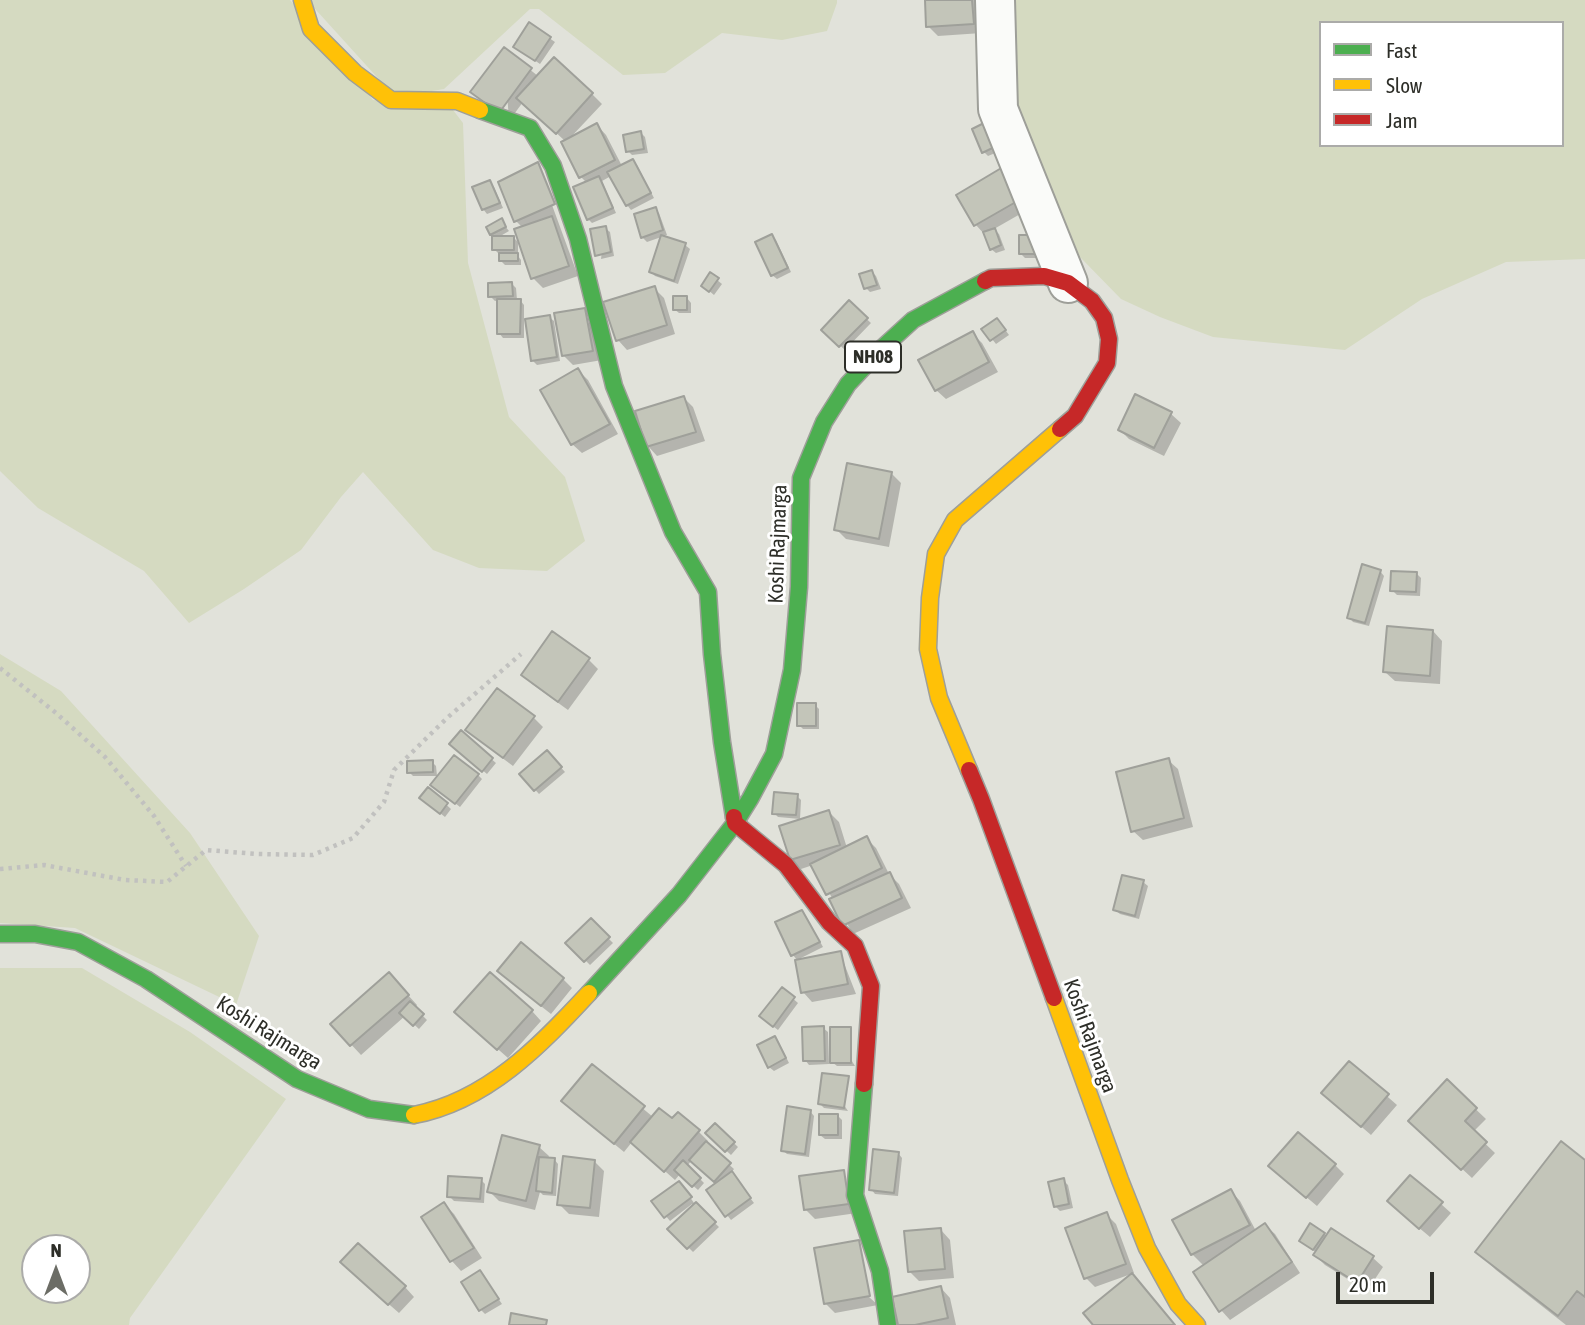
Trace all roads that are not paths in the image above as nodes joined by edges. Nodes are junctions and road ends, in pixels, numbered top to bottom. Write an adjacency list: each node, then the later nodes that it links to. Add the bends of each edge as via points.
1 (302, 0): 4 (main road, via 311,29 355,74 391,100 457,101 530,128 553,166 578,239 614,386 673,532 708,592 713,666)
2 (995, 0): 3 (street, via 998,109)
3 (1068, 283): 4 (main road, Koshi Rajmarga / NH08, via 1044,276 991,278 913,320 848,384 824,422 801,478 792,670 774,754); 7 (main road, Koshi Rajmarga / NH08, via 1092,301 1104,318 1109,339 1107,363 1075,416 955,520 936,554 928,649 939,698 981,799 1142,1236 1178,1304)
4 (735, 823): 5 (main road, Koshi Rajmarga / NH08, via 680,895 559,1026 508,1072 454,1104 415,1115 369,1109 297,1079 146,979 78,942 35,934); 6 (main road, via 786,865 828,922 855,946 870,986 855,1195 880,1271)
5 (0, 934)
6 (888, 1325)
7 (1197, 1325)

